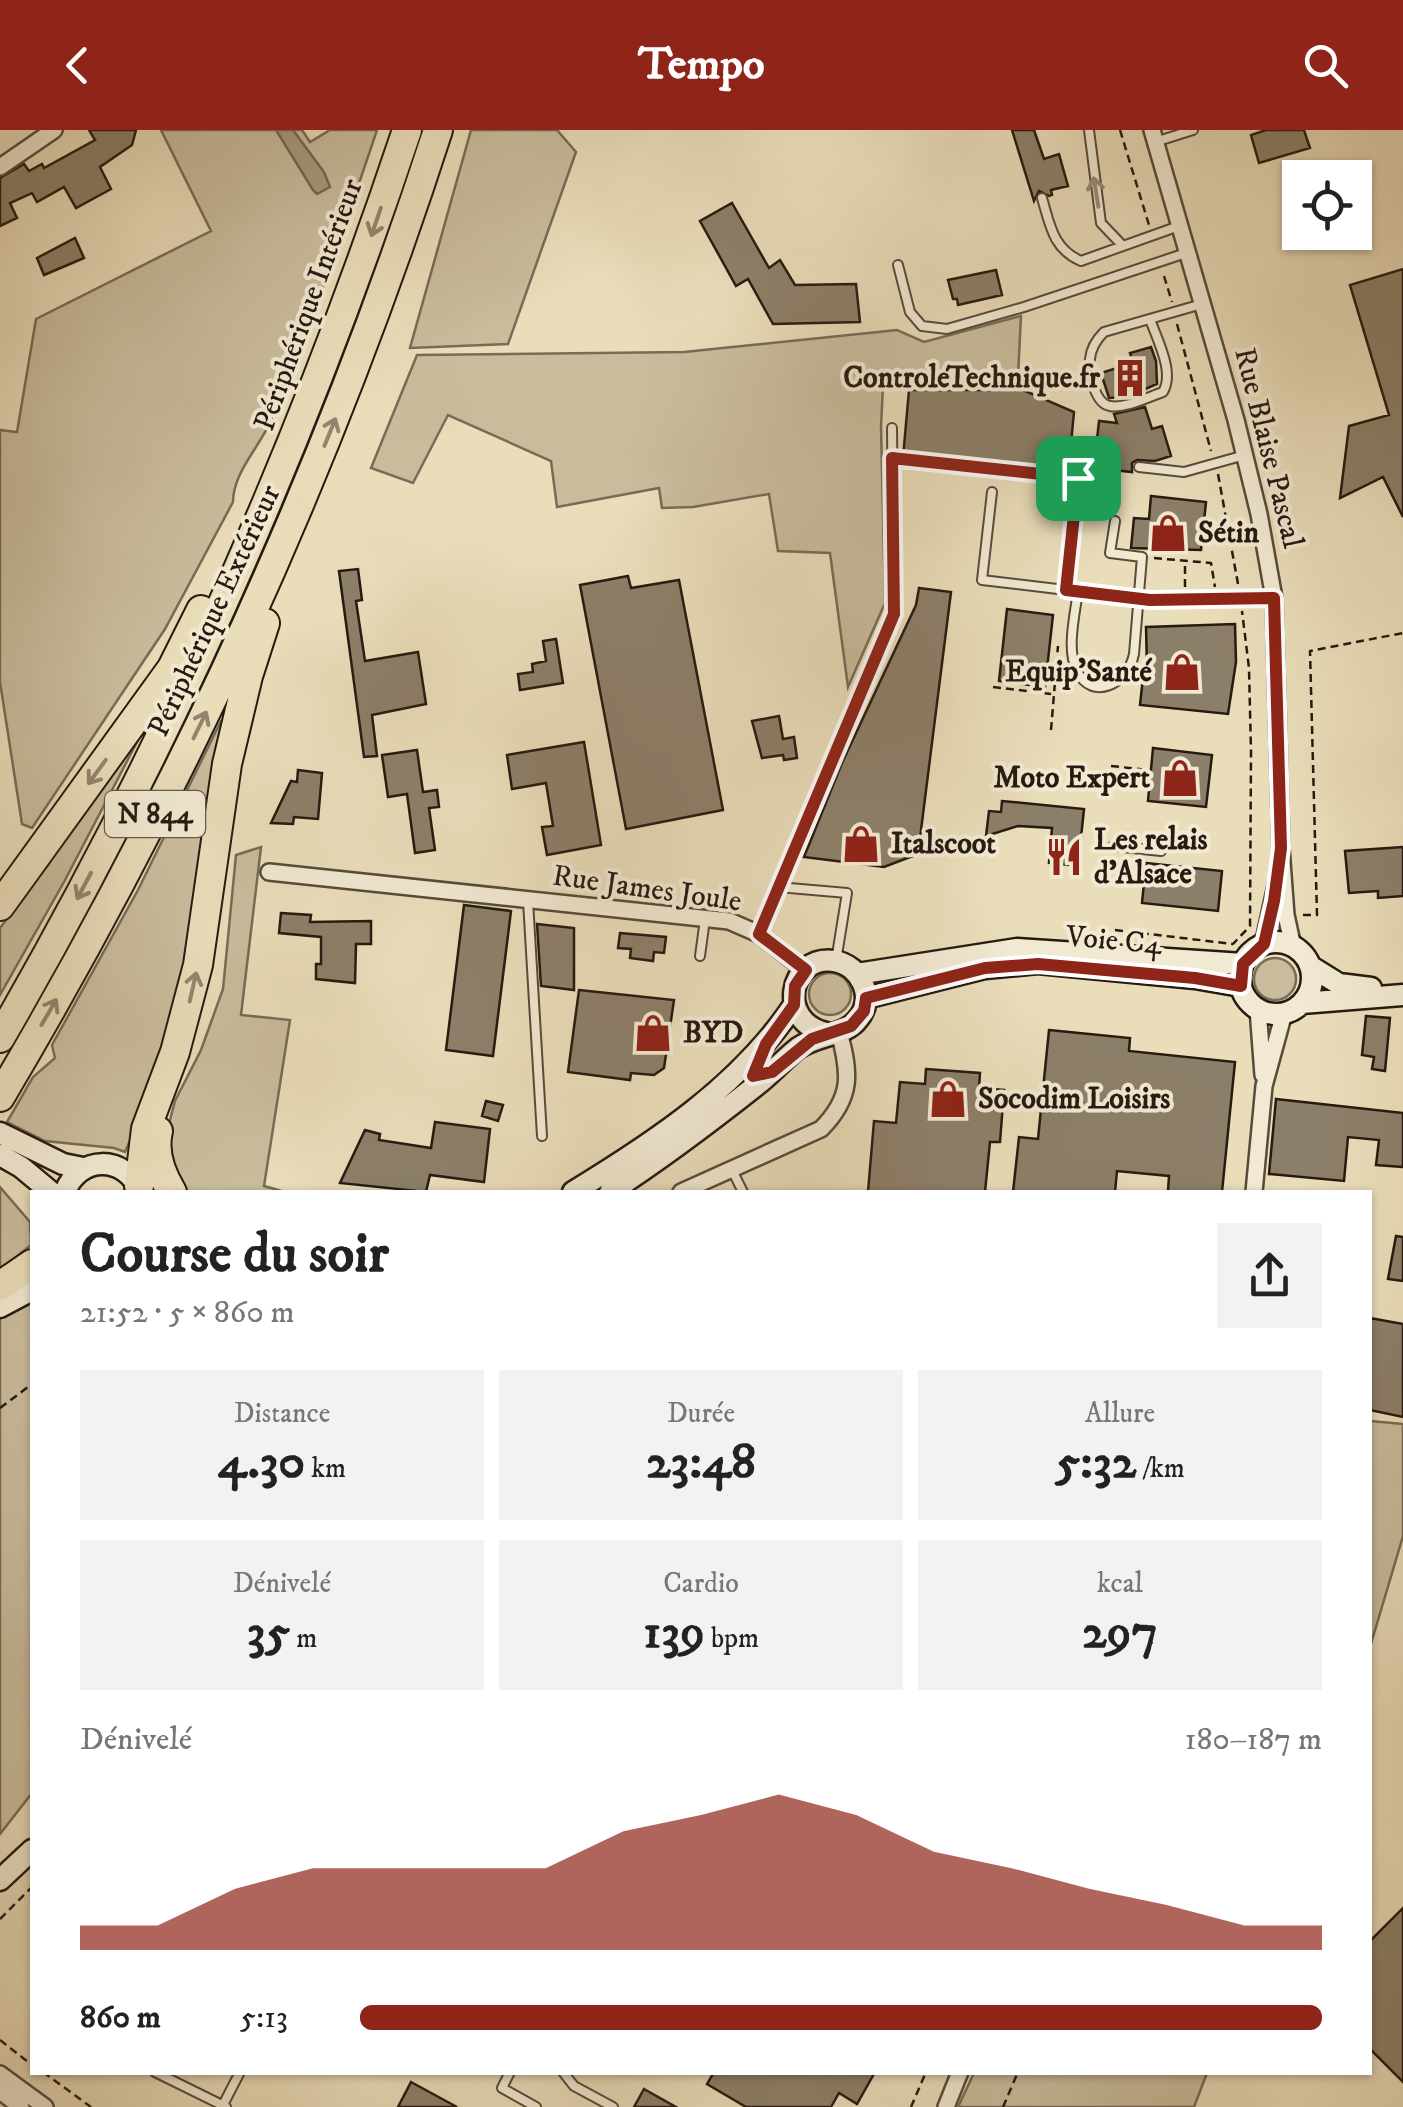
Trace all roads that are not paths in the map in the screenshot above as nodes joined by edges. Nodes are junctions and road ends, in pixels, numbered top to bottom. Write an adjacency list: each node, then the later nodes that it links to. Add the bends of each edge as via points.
1 (54, 130): 7 (street)
2 (407, 130): 22 (highway, Périphérique Intérieur / N 844, one-way to 22, via 324,362)
3 (438, 130): 21 (highway, Périphérique Extérieur / N 844, one-way to 3)
4 (1089, 130): 10 (lane, one-way to 4, via 1101,222)
5 (1192, 130): 6 (lane)
6 (1154, 136): 9 (street, Rue Blaise Pascal)
7 (0, 166)
8 (1042, 198): 10 (lane, via 1066,254 1082,261)
9 (1178, 226): 10 (lane); 11 (street, Rue Blaise Pascal)
10 (1122, 245)
11 (1186, 253): 12 (lane, via 947,329 922,326 910,312); 13 (street, Rue Blaise Pascal)
12 (898, 265)
13 (1202, 304): 14 (lane); 17 (street, Rue Blaise Pascal)
14 (1150, 319): 14 (lane, via 1096,339 1089,362 1104,406 1163,392 1168,385)
15 (892, 428): 31 (lane, via 894,614)
16 (1082, 443): 23 (lane)
17 (1244, 455): 18 (lane, via 1184,472); 26 (street, Rue Blaise Pascal)
18 (1139, 468)
19 (992, 492): 23 (lane, via 982,580)
20 (1115, 520): 25 (lane, via 1110,553 1142,557)
21 (293, 522): 57 (highway, one-way to 21, via 198,965 237,715 293,557); 59 (highway, Périphérique Extérieur / N 844, one-way to 21, via 142,840)
22 (248, 546): 32 (highway, one-way to 32, via 219,574 172,668); 54 (highway, Périphérique Intérieur / N 844, one-way to 54, via 153,753)
23 (1066, 590): 24 (lane)
24 (1078, 591): 25 (lane); 25 (lane, via 1075,669 1091,684 1108,686 1131,668)
25 (1139, 598): 26 (lane)
26 (1274, 598): 28 (street, Rue Blaise Pascal)
27 (1114, 846): 29 (lane)
28 (1281, 848): 36 (street, Rue Blaise Pascal); 37 (street, Rue Blaise Pascal)
29 (1161, 851)
30 (269, 872): 33 (street, Rue James Joule)
31 (778, 886): 35 (lane); 39 (lane, via 846,892)
32 (3, 899)
33 (528, 900): 34 (street, Rue James Joule); 61 (lane, Rue James Joule)
34 (704, 919): 35 (street, Rue James Joule); 38 (lane)
35 (759, 934): 42 (street, Rue James Joule)
36 (1264, 944): 37 (main road); 40 (main road)
37 (1293, 947): 41 (main road)
38 (700, 956)
39 (836, 961): 42 (main road); 44 (main road)
40 (1243, 964): 43 (main road); 47 (main road)
41 (1310, 966): 48 (main road, via 1339,984); 51 (main road, via 1311,986)
42 (806, 970): 50 (main road, via 795,986)
43 (1210, 972): 45 (lane, Voie C4, via 1036,957); 46 (main road, via 1038,964); 47 (main road)
44 (857, 974): 46 (main road); 49 (main road)
45 (907, 976): 46 (lane, Voie C4); 46 (lane, Voie C4)
46 (888, 980): 49 (main road)
47 (1241, 986): 52 (main road)
48 (1403, 994): 51 (main road)
49 (866, 998): 53 (main road, via 856,1022)
50 (794, 1005): 53 (main road, via 803,1022); 55 (main road)
51 (1293, 1008): 52 (main road); 58 (street)
52 (1258, 1010): 58 (street)
53 (832, 1033): 56 (main road); 65 (street, via 847,1079 836,1114 822,1129)
54 (0, 1038)
55 (766, 1044): 56 (lane); 70 (main road, via 726,1084)
56 (762, 1074): 71 (lane); 72 (main road)
57 (165, 1080): 66 (highway, via 146,1130); 69 (highway, via 155,1140)
58 (1264, 1086): 75 (street)
59 (0, 1097)
60 (0, 1133): 63 (main road)
61 (542, 1136)
62 (0, 1155): 63 (main road)
63 (26, 1158): 64 (main road); 67 (main road)
64 (83, 1168): 66 (main road, via 115,1164); 68 (main road)
65 (732, 1170): 73 (street); 74 (lane)
66 (140, 1189)
67 (50, 1190)
68 (66, 1190)
69 (171, 1190)
70 (576, 1190)
71 (596, 1190)
72 (613, 1190)
73 (686, 1190)
74 (743, 1190)
75 (1254, 1190)
76 (30, 1265): 77 (highway)
77 (0, 1286)
78 (30, 1291): 79 (main road)
79 (0, 1307)
80 (30, 1852): 81 (main road)
81 (0, 1880)
82 (0, 2074): 91 (street)
83 (161, 2075): 89 (lane)
84 (238, 2075): 89 (lane)
85 (508, 2075): 92 (lane, via 502,2088)
86 (565, 2075): 93 (lane)
87 (959, 2075): 94 (street)
88 (0, 2091): 90 (street)
89 (223, 2106)
90 (21, 2107)
91 (45, 2107)
92 (536, 2107)
93 (613, 2107)
94 (946, 2107)

